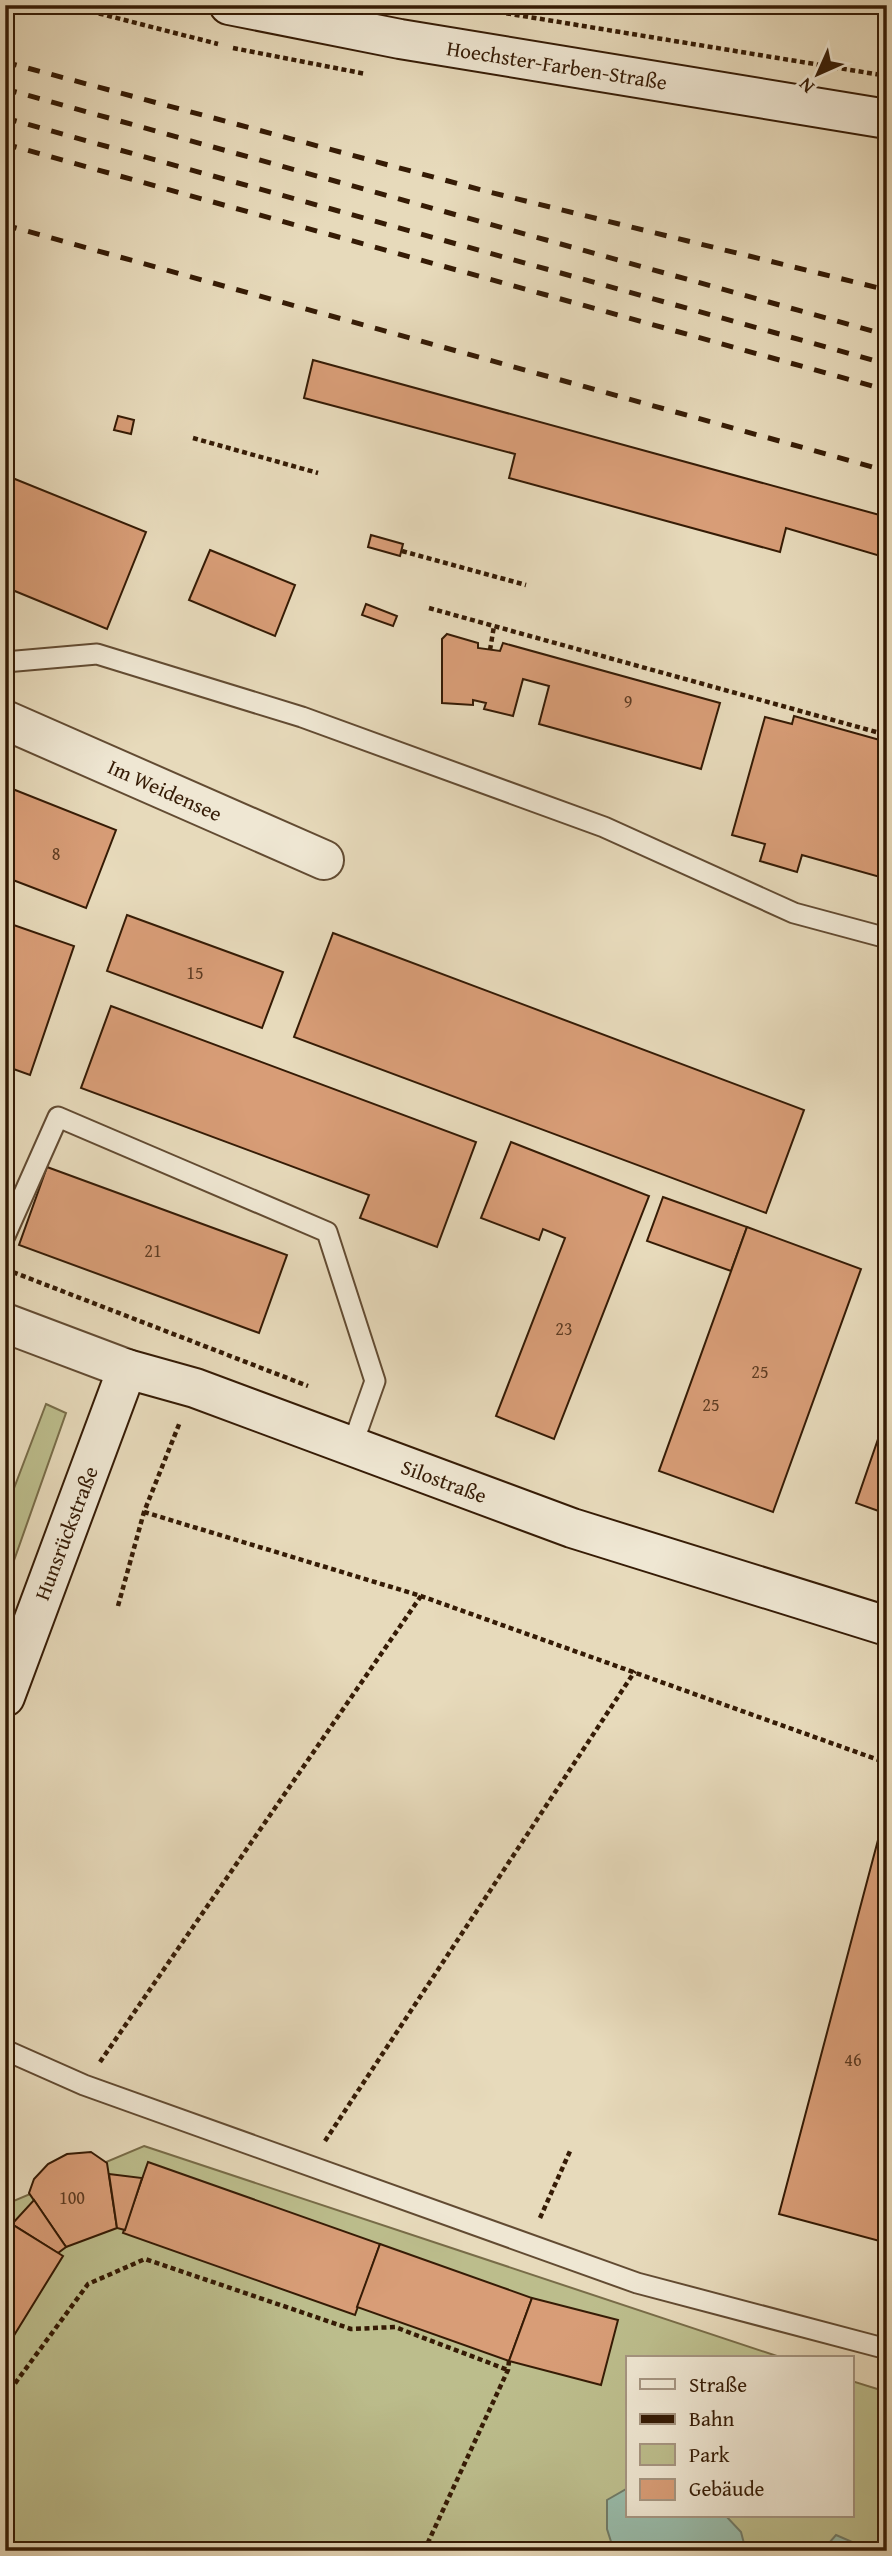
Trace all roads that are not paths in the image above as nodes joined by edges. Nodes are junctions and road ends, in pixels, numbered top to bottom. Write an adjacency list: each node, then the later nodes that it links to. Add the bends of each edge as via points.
1 (229, 5): 2 (main road, Hoechster-Farben-Straße, via 400,39)
2 (887, 119)
3 (5, 662): 6 (lane, via 97,654 302,718 604,827 794,913)
4 (5, 720): 5 (main road, Im Weidensee)
5 (324, 860)
6 (887, 938)
7 (5, 1236): 10 (lane, via 58,1117 327,1232 375,1381)
8 (5, 1323): 9 (main road, Silostraße)
9 (127, 1369): 10 (main road, Silostraße, via 195,1388); 12 (main road, Hunsrückstraße)
10 (352, 1446): 11 (main road, Silostraße, via 572,1528)
11 (887, 1626)
12 (5, 1698)
13 (5, 2050): 14 (lane, via 84,2085 637,2283)
14 (887, 2349)

